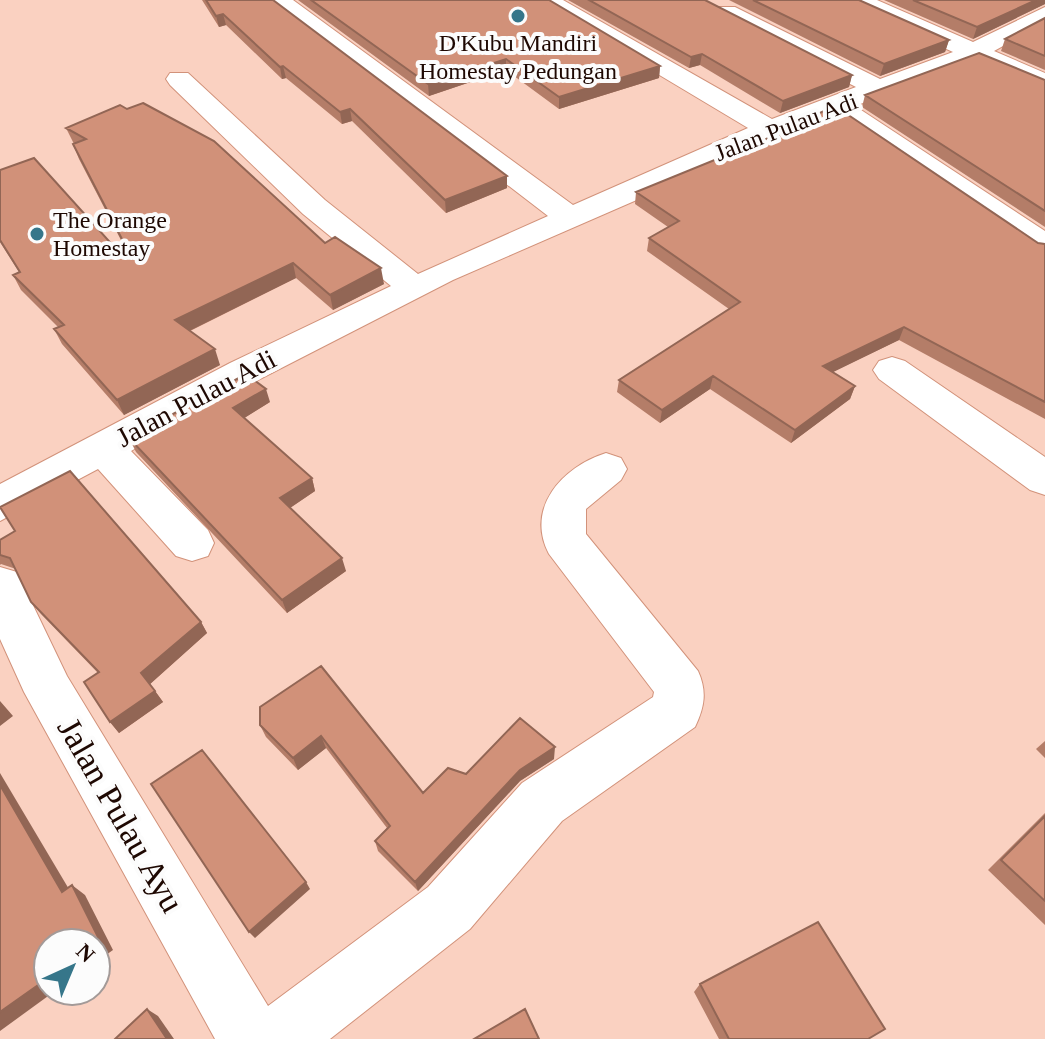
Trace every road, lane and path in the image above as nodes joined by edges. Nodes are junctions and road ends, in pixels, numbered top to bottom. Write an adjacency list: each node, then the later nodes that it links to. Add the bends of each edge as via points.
1 (278, 0): 14 (street)
2 (546, 0): 13 (street)
3 (858, 0): 8 (street)
4 (714, 5): 11 (street)
5 (1045, 14): 6 (street, Jalan Pulau Adi)
6 (1013, 31): 7 (street); 8 (street, Jalan Pulau Adi)
7 (1045, 43)
8 (974, 51): 10 (street); 11 (street, Jalan Pulau Adi)
9 (179, 79): 16 (street, via 314,207)
10 (1045, 83)
11 (882, 90): 12 (street, Jalan Pulau Adi)
12 (838, 107): 13 (street, Jalan Pulau Adi); 15 (street)
13 (770, 129): 14 (street, Jalan Pulau Adi)
14 (568, 216): 16 (street, Jalan Pulau Adi)
15 (1045, 246)
16 (436, 278): 18 (street, Jalan Pulau Adi, via 243,372)
17 (892, 370): 20 (street)
18 (103, 448): 21 (street, Jalan Pulau Adi); 22 (street)
19 (606, 469): 25 (street, via 572,492 560,526 565,541 680,687 677,710 542,802 449,908)
20 (1045, 479)
21 (0, 504)
22 (192, 543)
23 (0, 586): 24 (street, Jalan Pulau Ayu, via 49,692)
24 (251, 1039)
25 (278, 1039)

